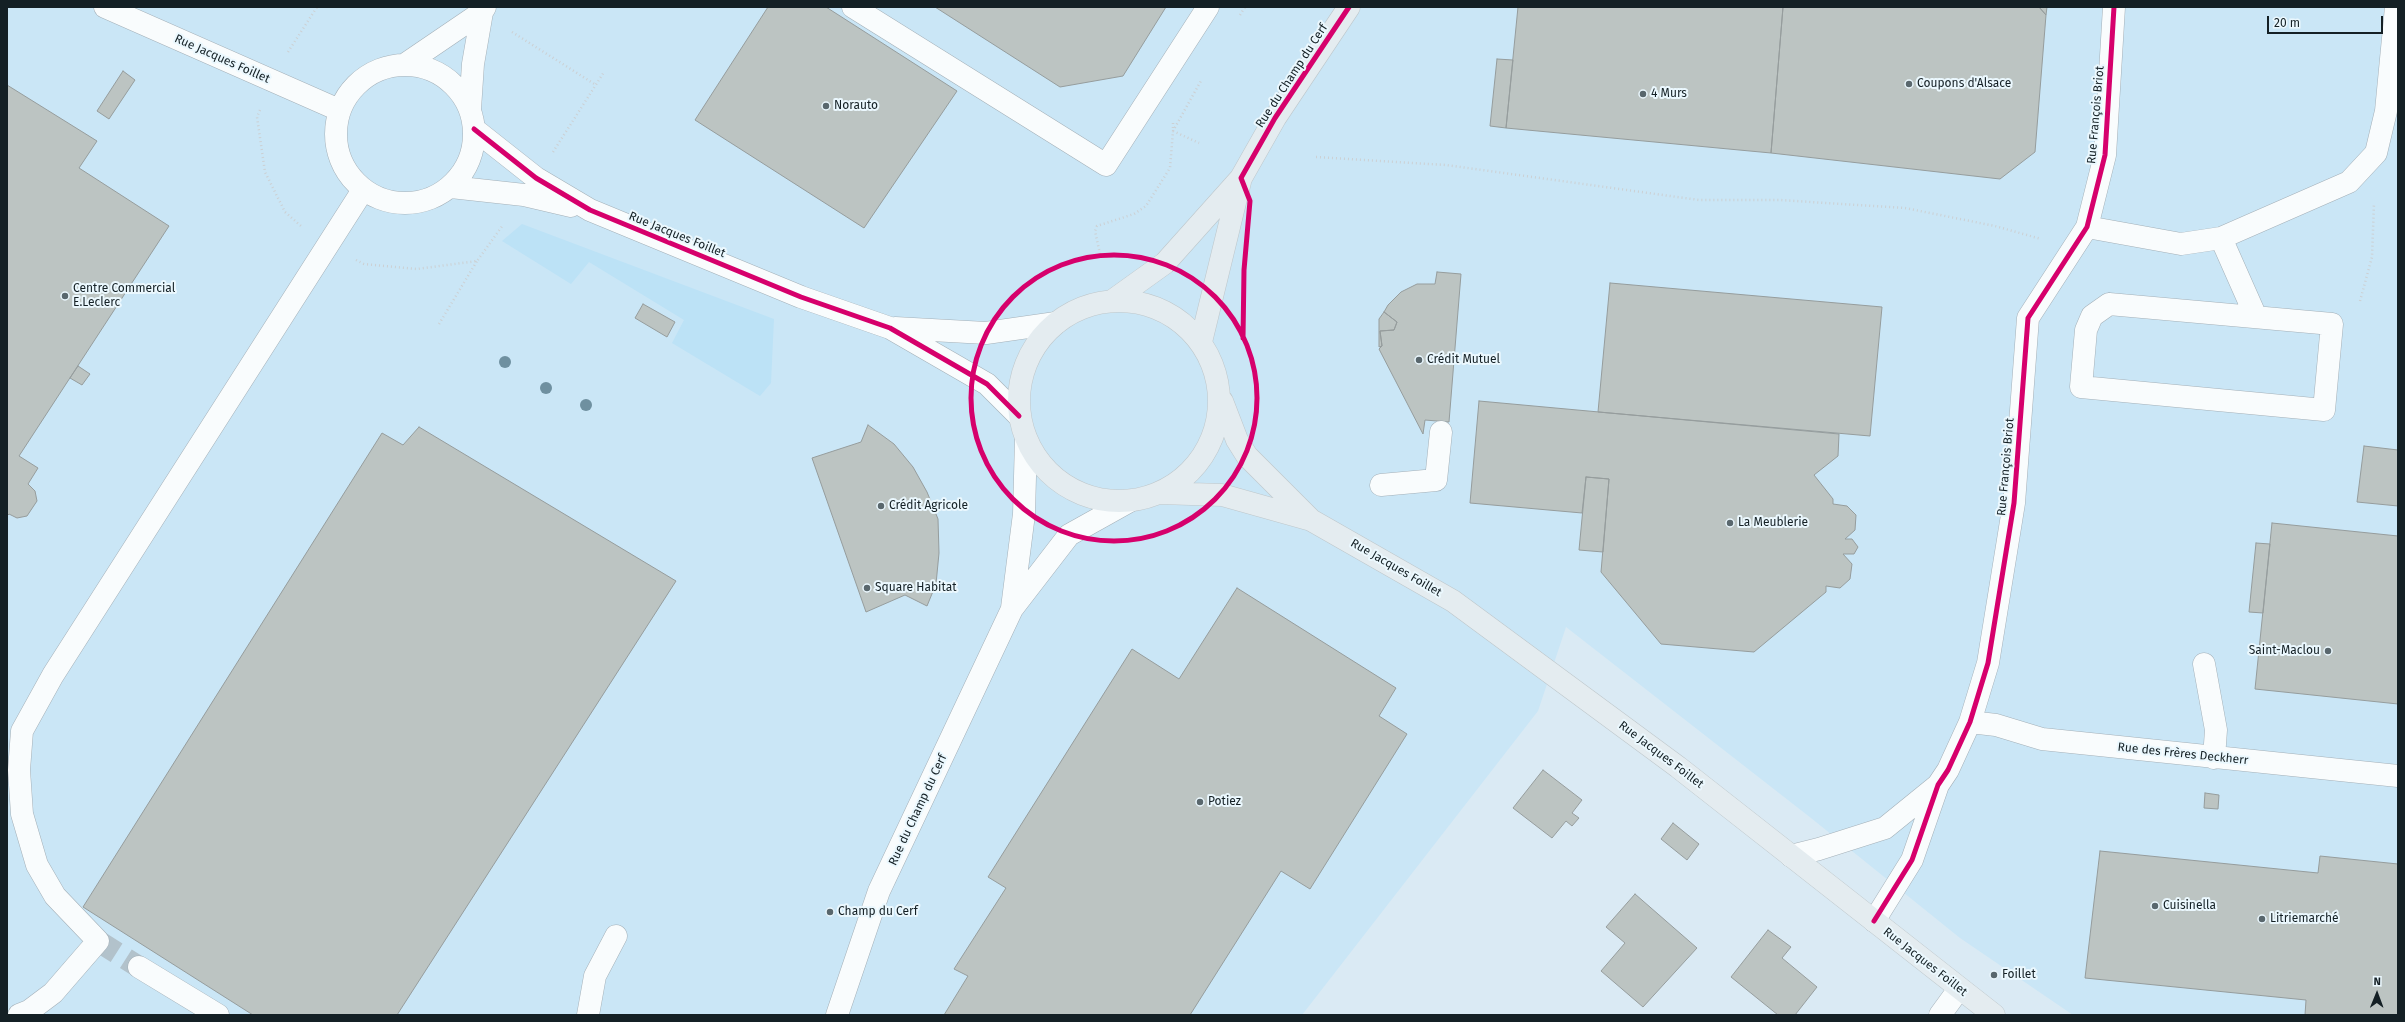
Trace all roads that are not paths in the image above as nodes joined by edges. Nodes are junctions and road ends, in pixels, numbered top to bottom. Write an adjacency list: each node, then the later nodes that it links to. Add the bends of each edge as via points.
1 (105, 7): 9 (street, Rue Jacques Foillet)
2 (854, 7): 3 (street, via 1106,165)
3 (1208, 7)
4 (1349, 7): 11 (main road, Rue du Champ du Cerf, via 1275,118)
5 (2114, 7): 15 (street, Rue François Briot, via 2105,155)
6 (2396, 7): 16 (street, via 2386,111 2376,153 2349,182)
7 (483, 10): 8 (street); 10 (street, via 473,64)
8 (404, 65): 9 (street, via 384,68 365,78 349,92); 10 (street, via 425,68 444,76 459,91)
9 (339, 110): 14 (street, via 336,132 338,154 348,174)
10 (472, 119): 12 (street, Rue Jacques Foillet); 13 (street, via 473,150 466,169)
11 (1241, 178): 17 (main road, Rue du Champ du Cerf, via 1166,263); 21 (main road, Rue du Champ du Cerf)
12 (530, 186): 13 (street, Rue Jacques Foillet); 20 (street, Rue Jacques Foillet, via 801,297)
13 (451, 187): 14 (street, via 431,199 408,203 385,200)
14 (364, 190): 41 (street, via 57,668 22,731 19,770 22,814 37,865 55,896 98,941 53,993 29,1011)
15 (2087, 227): 16 (street, via 2181,244); 32 (street, Rue François Briot, via 2028,318 2014,503 1988,663)
16 (2221, 238): 18 (street)
17 (1112, 300): 19 (main road, via 1082,307); 21 (main road, via 1146,304 1177,318)
18 (2256, 317): 18 (street, via 2332,324 2324,410 2082,387 2086,330 2092,316 2109,304)
19 (1056, 323): 20 (street, via 986,333); 23 (main road, via 1033,349 1020,381)
20 (890, 328): 23 (street, via 987,384)
21 (1201, 342): 22 (main road, via 1215,368)
22 (1220, 397): 27 (main road, via 1217,427 1205,454 1185,477); 29 (main road, Rue Jacques Foillet, via 1236,440 1247,456)
23 (1019, 416): 25 (main road)
24 (1441, 432): 26 (street, via 1436,480)
25 (1026, 439): 28 (main road, via 1043,466 1067,488 1098,499); 30 (street, Rue du Champ du Cerf, via 1024,514)
26 (1381, 485)
27 (1160, 493): 28 (main road); 29 (main road, Rue Jacques Foillet, via 1222,495)
28 (1130, 501): 30 (street, Rue du Champ du Cerf, via 1069,535)
29 (1311, 520): 36 (main road, Rue Jacques Foillet, via 1454,601 1678,767)
30 (1012, 610): 44 (street, Rue du Champ du Cerf, via 879,891)
31 (2204, 664): 33 (street, via 2216,730)
32 (1970, 722): 33 (street, Rue des Frères Deckherr, via 1996,725 2042,739); 35 (street, Rue François Briot, via 1948,770)
33 (2214, 758): 34 (street, Rue des Frères Deckherr)
34 (2398, 776)
35 (1938, 785): 36 (street, Rue François Briot, via 1885,828); 37 (street, Rue François Briot, via 1912,860)
36 (1791, 856): 37 (main road, Rue Jacques Foillet)
37 (1874, 921): 40 (main road, Rue Jacques Foillet)
38 (616, 936): 43 (street, via 595,976)
39 (139, 967): 42 (street)
40 (1959, 989): 45 (street); 46 (main road, Rue Jacques Foillet)
41 (19, 1015)
42 (218, 1015)
43 (588, 1015)
44 (837, 1015)
45 (1940, 1015)
46 (1994, 1015)

